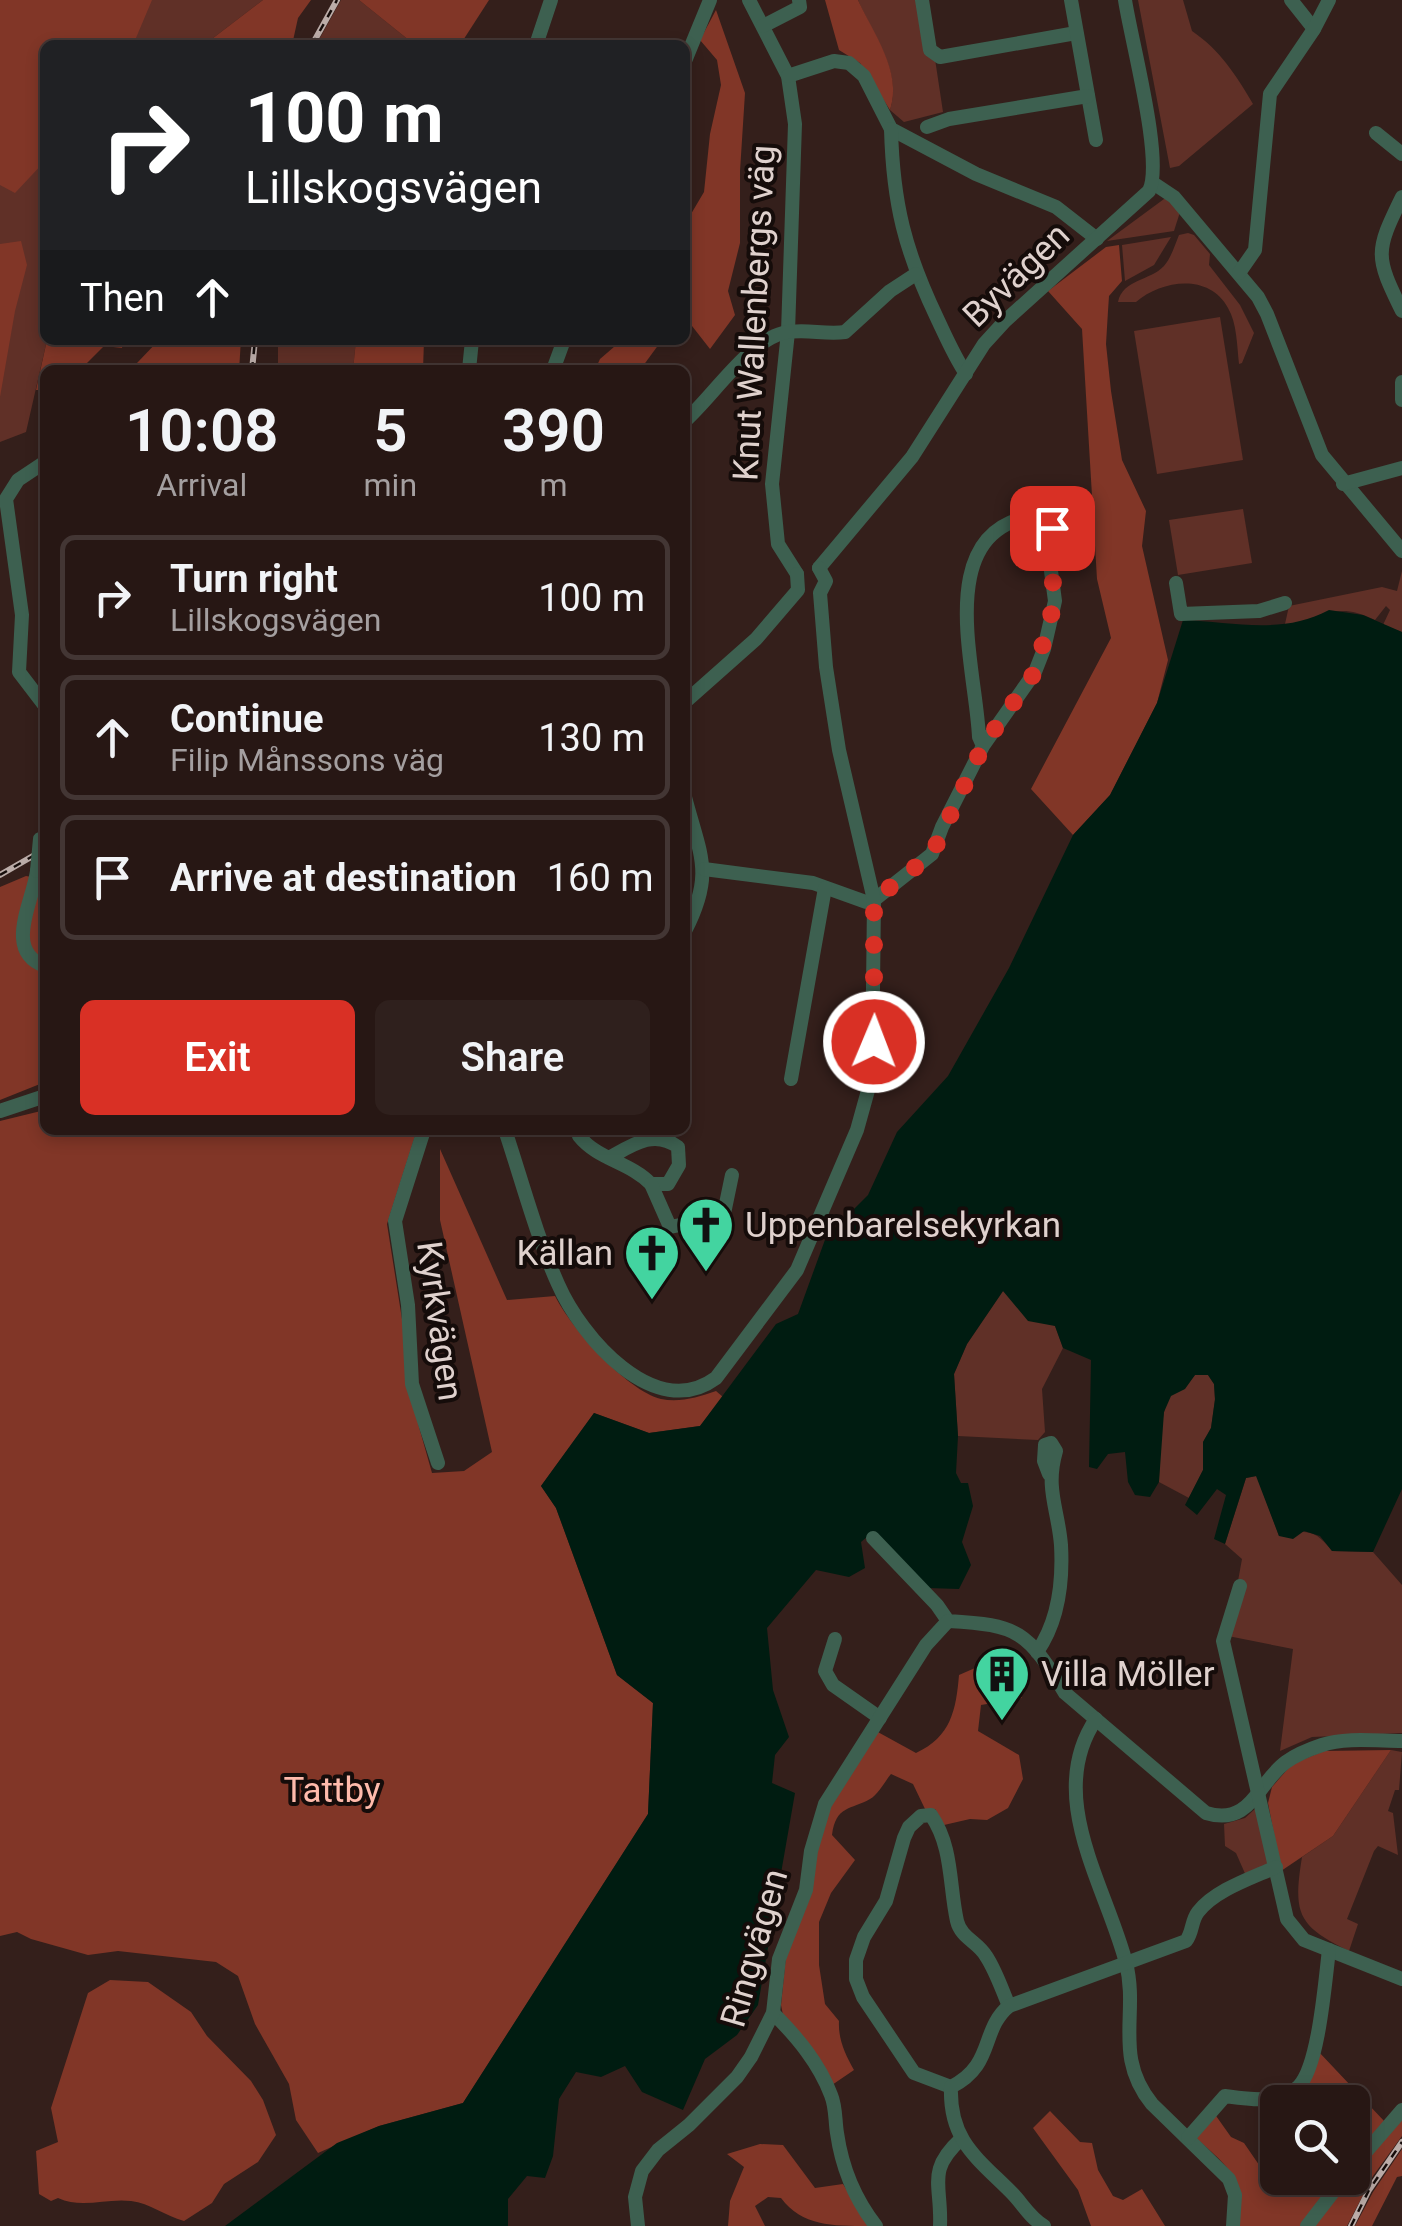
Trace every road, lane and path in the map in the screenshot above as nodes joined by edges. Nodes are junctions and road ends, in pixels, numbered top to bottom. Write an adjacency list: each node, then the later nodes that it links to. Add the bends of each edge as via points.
1 (551, 0): 13 (street)
2 (710, 0): 14 (street)
3 (750, 0): 10 (street, Knut Wallenbergs väg)
4 (799, 0): 10 (street, via 800,7)
5 (922, 0): 12 (street, via 930,50 940,56)
6 (1071, 0): 12 (street)
7 (1125, 0): 22 (street)
8 (1291, 0): 11 (street)
9 (1329, 0): 11 (street)
10 (763, 26): 15 (street, Knut Wallenbergs väg)
11 (1314, 29): 25 (street, via 1270,94 1255,250)
12 (1076, 33): 16 (street)
13 (538, 39)
14 (690, 50)
15 (788, 76): 18 (street, via 834,61 850,63 864,76); 28 (street, Knut Wallenbergs väg, via 795,147)
16 (1088, 96): 17 (street); 20 (street)
17 (928, 127)
18 (891, 129): 24 (street, via 1056,207); 26 (street, via 896,200)
19 (1376, 133): 21 (street)
20 (1096, 140)
21 (1402, 154)
22 (1153, 183): 24 (street, Byvägen); 25 (street, via 1167,189)
23 (1402, 197): 27 (street, via 1380,254)
24 (1097, 238): 29 (street, Byvägen, via 1005,321)
25 (1239, 273): 35 (street, via 1268,314 1320,449)
26 (916, 274): 28 (street, via 846,332); 29 (street)
27 (1402, 311)
28 (788, 332): 32 (street, via 743,360); 38 (street, Knut Wallenbergs väg, via 772,484 778,544)
29 (966, 374): 37 (street, Byvägen, via 912,457)
30 (1402, 382): 31 (street)
31 (1402, 400)
32 (690, 416)
33 (40, 465): 43 (street, via 18,480 6,499 22,616 19,672)
34 (1402, 468): 35 (street)
35 (1343, 484): 36 (street)
36 (1402, 550)
37 (818, 568): 38 (street, via 804,567); 40 (street, via 826,581)
38 (798, 582): 40 (street, via 811,596); 42 (street, via 756,640)
39 (1176, 583): 41 (street, via 1181,614 1258,611)
40 (820, 593): 49 (street, via 839,750)
41 (1285, 602)
42 (690, 698)
43 (40, 699)
44 (983, 746): 44 (street, via 967,646 969,581 992,532 1042,516 1051,522 1056,585 1044,649); 49 (street, via 932,854)
45 (690, 817): 47 (street)
46 (40, 848): 51 (street, bridge, via 22,939)
47 (704, 870): 48 (street); 50 (street)
48 (824, 888): 49 (street); 52 (street)
49 (874, 900): 56 (street, via 874,1042 864,1111 797,1270 702,1388 670,1392 635,1378 583,1324 548,1260)
50 (690, 921)
51 (40, 963)
52 (791, 1080)
53 (40, 1098): 54 (street)
54 (0, 1111)
55 (422, 1135): 61 (street, Kyrkvägen, via 395,1221 412,1384)
56 (507, 1135)
57 (580, 1135): 58 (street)
58 (609, 1158): 60 (street); 60 (street, via 644,1140 668,1140 678,1147 680,1164 668,1184)
59 (732, 1176): 60 (street, via 722,1224 716,1226 670,1228)
60 (652, 1184)
61 (438, 1463)
62 (1050, 1474): 67 (street, via 1060,1584)
63 (873, 1538): 65 (street)
64 (1240, 1586): 71 (street, via 1223,1641)
65 (948, 1621): 67 (street, via 1000,1625); 68 (street, Ringvägen)
66 (835, 1639): 68 (street, via 825,1672)
67 (1037, 1652): 69 (street, via 1065,1693)
68 (880, 1718): 77 (street, Ringvägen, via 825,1804 806,1890 779,1960)
69 (1096, 1718): 71 (street, via 1206,1812 1223,1818); 74 (street, via 1081,1745 1077,1807)
70 (1402, 1742): 71 (street, via 1328,1742 1286,1762)
71 (1260, 1794): 72 (street)
72 (1276, 1867): 73 (street, via 1294,1930); 74 (street, via 1203,1906 1186,1941)
73 (1330, 1950): 75 (street); 80 (street, via 1302,2084 1256,2100 1225,2096)
74 (1126, 1963): 76 (street); 80 (street, via 1132,1996 1127,2040 1142,2092)
75 (1402, 1979)
76 (1009, 2006): 78 (street, via 973,2073); 78 (street, via 987,1956 957,1922 939,1826 931,1815 920,1816 909,1827 886,1902 864,1937 856,1980 914,2073)
77 (773, 2013): 84 (street, Ringvägen, via 737,2078 642,2171); 85 (street, via 797,2036 832,2097 849,2182)
78 (950, 2087): 81 (street)
79 (1402, 2110): 82 (street)
80 (1188, 2138): 88 (street, via 1234,2187)
81 (961, 2139): 86 (street, via 937,2172); 87 (street)
82 (1370, 2147)
83 (1331, 2195): 89 (street)
84 (638, 2226)
85 (876, 2226)
86 (940, 2226)
87 (1044, 2226)
88 (1233, 2226)
89 (1307, 2226)

